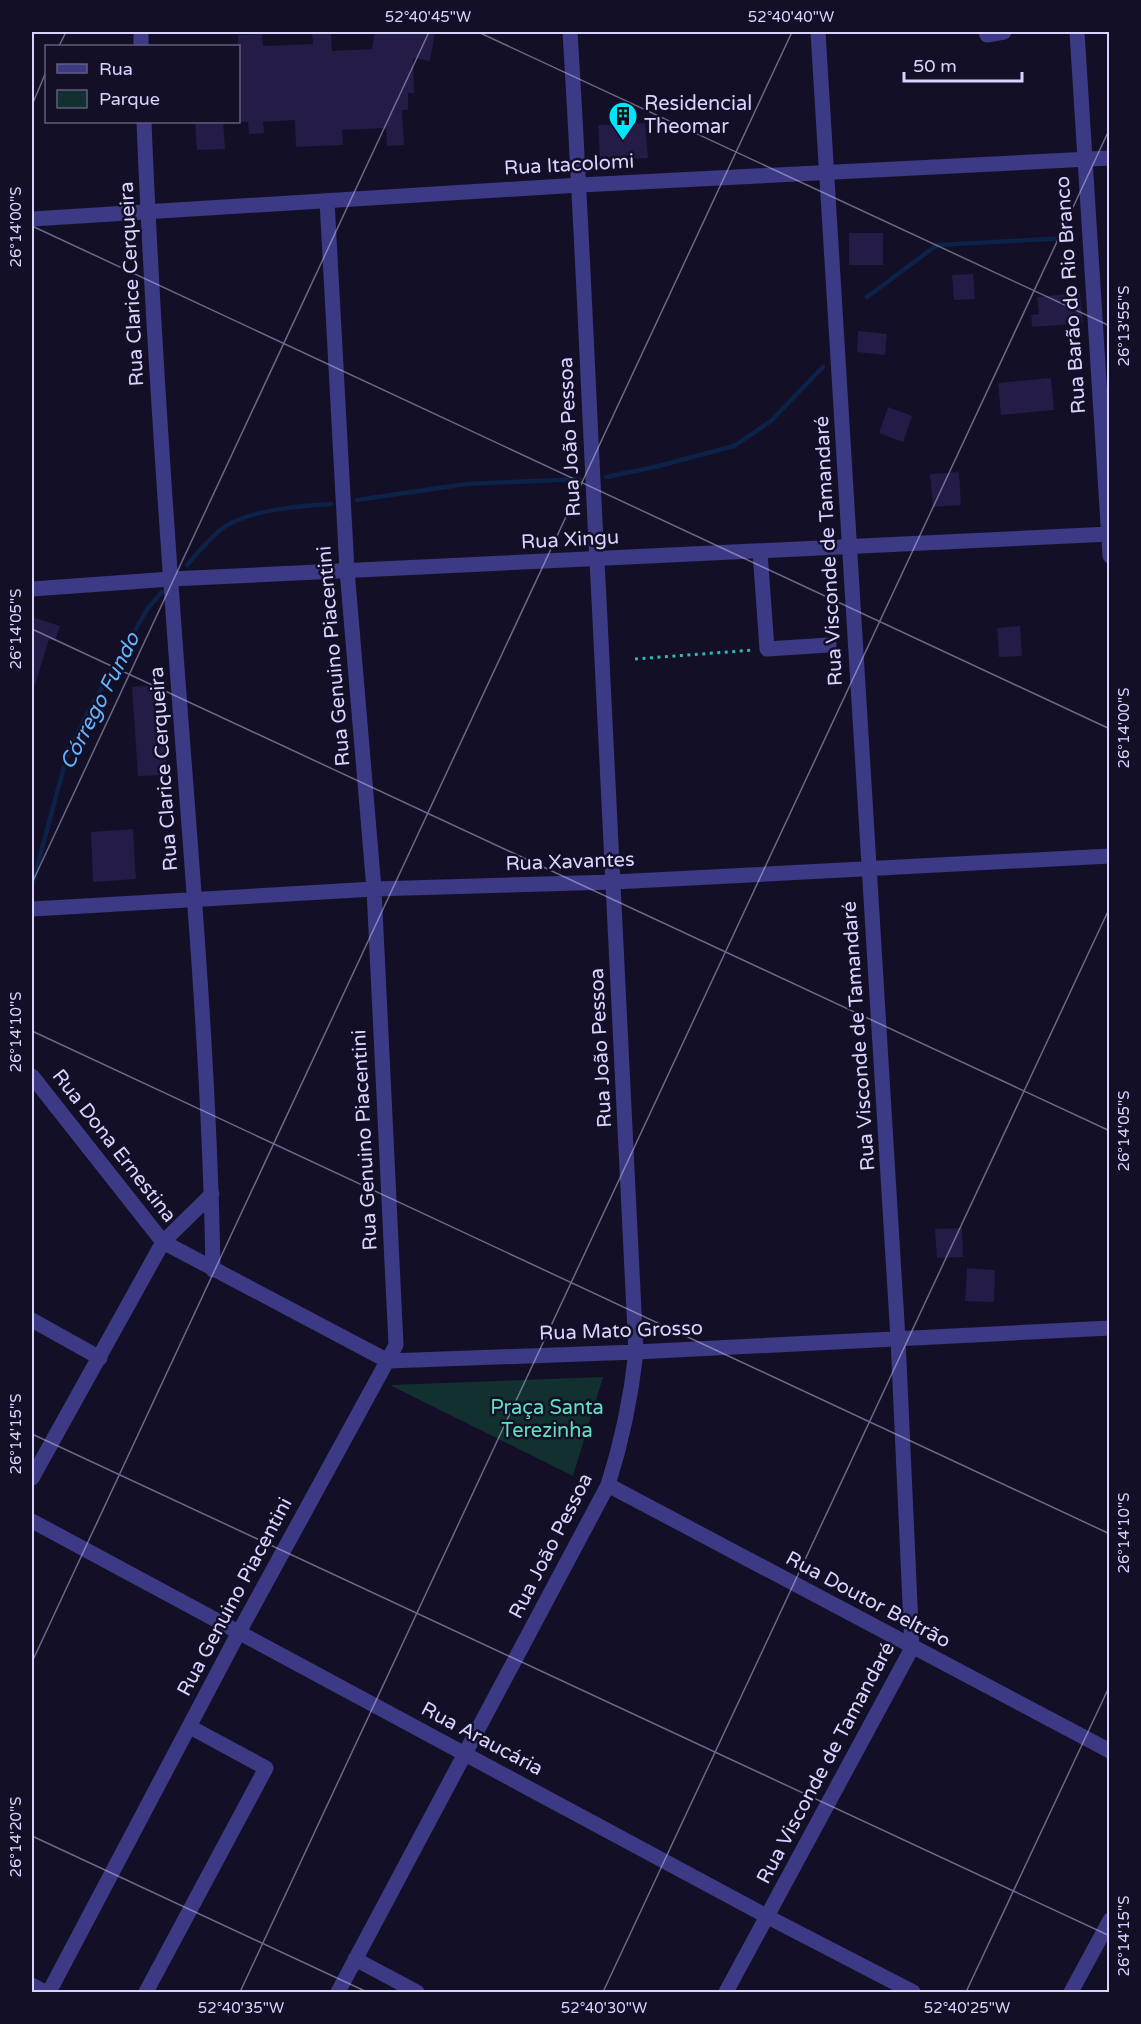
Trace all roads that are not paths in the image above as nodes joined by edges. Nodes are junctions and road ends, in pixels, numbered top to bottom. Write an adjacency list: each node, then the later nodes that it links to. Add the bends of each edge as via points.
1 (570, 32): 10 (street, Rua João Pessoa)
2 (818, 32): 9 (street, Rua Visconde de Tamandaré)
3 (986, 32): 4 (street)
4 (1005, 32)
5 (1077, 32): 8 (street, Rua Barão do Rio Branco)
6 (144, 123): 12 (street, Rua Clarice Cerqueira)
7 (1110, 158): 8 (street, Rua Itacolomi)
8 (1083, 159): 9 (street, Rua Itacolomi); 14 (street, Rua Barão do Rio Branco)
9 (828, 173): 10 (street, Rua Itacolomi); 15 (street, Rua Visconde de Tamandaré)
10 (580, 185): 11 (street, Rua Itacolomi); 18 (street, Rua João Pessoa)
11 (327, 201): 12 (street, Rua Itacolomi); 19 (street, Rua Genuino Piacentini)
12 (148, 212): 13 (street, Rua Itacolomi); 20 (street, Rua Clarice Cerqueira)
13 (32, 219)
14 (1109, 534): 15 (street, Rua Xingu); 17 (street, Rua Barão do Rio Branco)
15 (849, 548): 16 (street, Rua Xingu); 24 (street, Rua Visconde de Tamandaré)
16 (760, 552): 18 (street, Rua Xingu); 22 (street, via 767,649)
17 (1110, 556)
18 (597, 560): 19 (street, Rua Xingu); 25 (street, Rua João Pessoa)
19 (347, 570): 20 (street, Rua Xingu); 26 (street, Rua Genuino Piacentini)
20 (171, 579): 21 (street, Rua Xingu); 27 (street, Rua Clarice Cerqueira)
21 (32, 589)
22 (829, 645)
23 (1110, 856): 24 (street, Rua Xavantes)
24 (870, 869): 25 (street, Rua Xavantes); 35 (street, Rua Visconde de Tamandaré)
25 (614, 882): 26 (street, Rua Xavantes); 36 (street, Rua João Pessoa)
26 (374, 889): 27 (street, Rua Xavantes); 38 (street, Rua Genuino Piacentini, via 396,1345)
27 (195, 900): 28 (street, Rua Xavantes); 30 (street, Rua Clarice Cerqueira)
28 (32, 909)
29 (32, 1076): 31 (street, Rua Dona Ernestina)
30 (212, 1194): 31 (street); 32 (street, Rua Clarice Cerqueira)
31 (164, 1242): 32 (street, Rua Mato Grosso); 37 (street)
32 (213, 1270): 38 (street, Rua Mato Grosso)
33 (32, 1320): 37 (street)
34 (1110, 1328): 35 (street, Rua Mato Grosso)
35 (898, 1339): 36 (street, Rua Mato Grosso); 43 (street, Rua Visconde de Tamandaré)
36 (636, 1352): 38 (street, Rua Mato Grosso); 40 (street, Rua João Pessoa, via 622,1438)
37 (100, 1358): 39 (street)
38 (388, 1361): 42 (street, Rua Genuino Piacentini)
39 (32, 1478)
40 (608, 1485): 43 (street, Rua Doutor Beltrão); 46 (street, Rua João Pessoa)
41 (32, 1521): 42 (street, Rua Araucária)
42 (238, 1632): 44 (street, Rua Genuino Piacentini); 46 (street, Rua Araucária)
43 (912, 1648): 45 (street, Rua Doutor Beltrão); 47 (street, Rua Visconde de Tamandaré)
44 (190, 1727): 51 (street, Rua Genuino Piacentini); 52 (street, via 266,1768)
45 (1110, 1751)
46 (465, 1755): 47 (street, Rua Araucária); 49 (street, Rua João Pessoa)
47 (768, 1917): 55 (street, Rua Visconde de Tamandaré); 56 (street, Rua Araucária)
48 (1110, 1920): 57 (street)
49 (355, 1959): 53 (street, Rua João Pessoa); 54 (street)
50 (32, 1985): 51 (street)
51 (47, 1992)
52 (146, 1992)
53 (338, 1992)
54 (417, 1992)
55 (726, 1992)
56 (913, 1992)
57 (1071, 1992)

